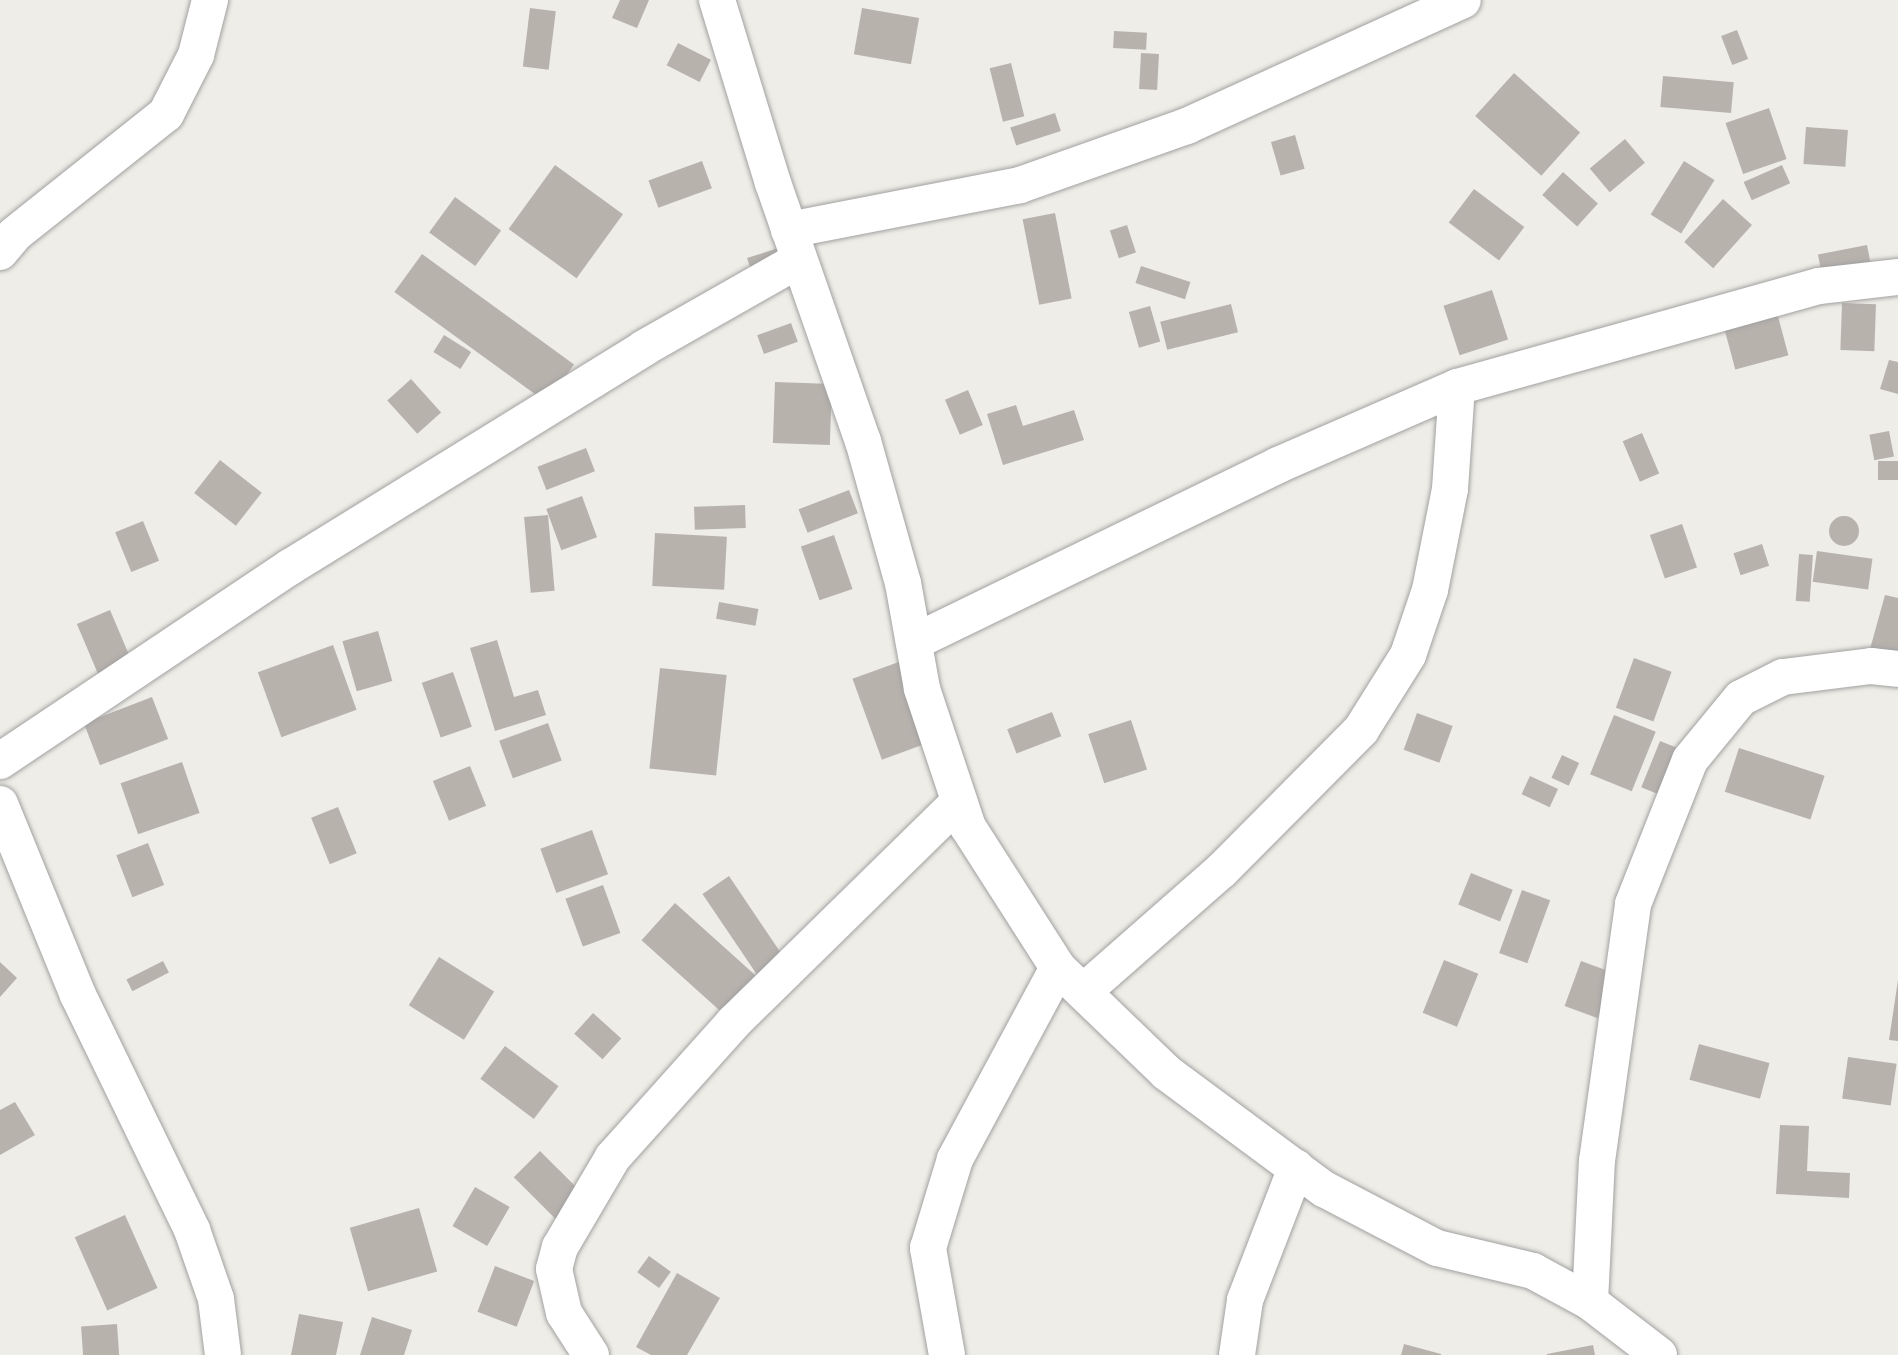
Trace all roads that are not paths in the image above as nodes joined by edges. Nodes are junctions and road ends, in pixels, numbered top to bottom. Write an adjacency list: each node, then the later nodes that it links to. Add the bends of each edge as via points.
1 (210, 0): 5 (street, via 196,55 166,114 15,234)
2 (717, 0): 4 (street)
3 (1463, 0): 4 (street, via 1187,126 1020,185)
4 (794, 245): 8 (street, via 863,441); 10 (street, via 644,348)
5 (0, 252)
6 (1898, 277): 7 (street, via 1819,286)
7 (1457, 387): 8 (street, via 1278,465); 13 (street, via 1450,489 1430,590 1408,655 1361,730 1222,870)
8 (914, 642): 11 (street, via 922,689)
9 (1898, 669): 15 (street, via 1871,666 1783,677 1741,698 1690,760 1633,904 1597,1161)
10 (6, 744)
11 (959, 802): 13 (street, via 968,827); 18 (street, via 734,1022 613,1157 560,1247 554,1269 564,1313)
12 (0, 804): 17 (street, via 78,995 192,1230 216,1299)
13 (1070, 980): 14 (street, via 1167,1073); 19 (street, via 955,1159 928,1248)
14 (1296, 1168): 15 (street, via 1324,1189 1437,1248 1533,1271); 20 (street, via 1245,1300)
15 (1590, 1302): 16 (street)
16 (1630, 1343): 21 (street)
17 (223, 1355)
18 (591, 1355)
19 (947, 1355)
20 (1237, 1355)
21 (1659, 1355)

